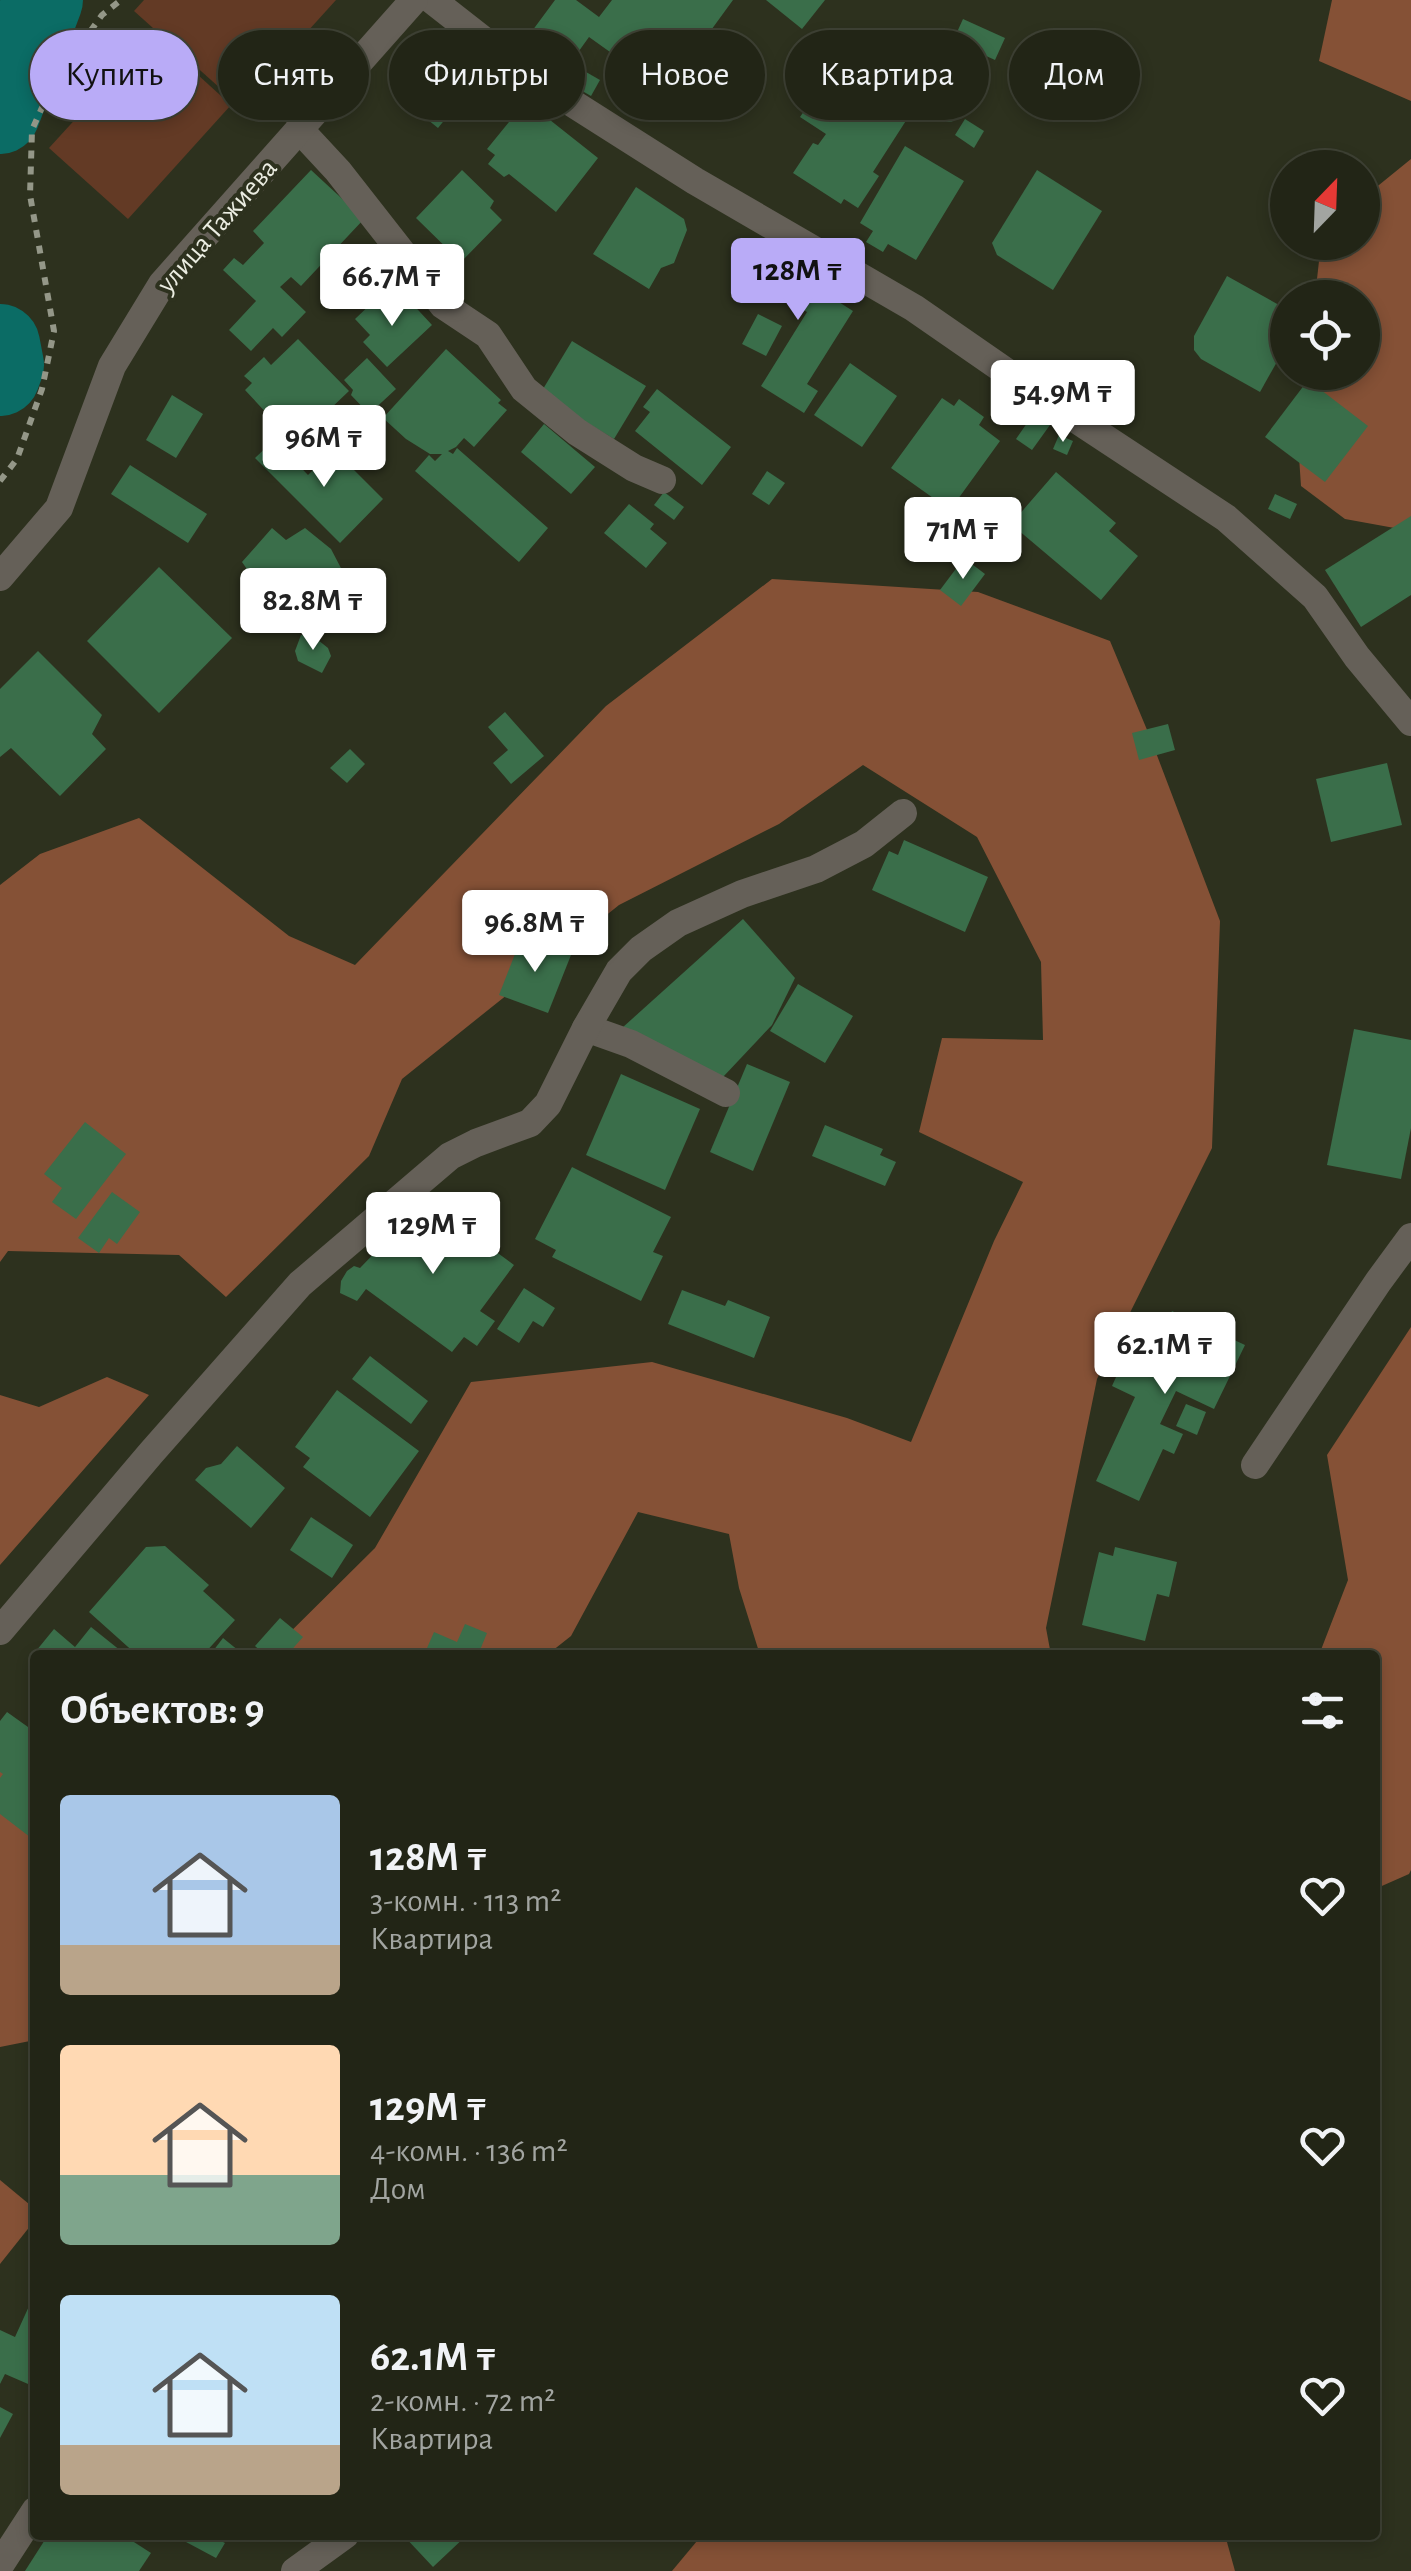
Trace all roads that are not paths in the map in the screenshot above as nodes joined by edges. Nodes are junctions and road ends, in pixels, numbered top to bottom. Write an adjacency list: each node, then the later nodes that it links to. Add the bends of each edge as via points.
1 (414, 0): 3 (street, улица Тажиева)
2 (432, 0): 6 (street, via 528,74 696,182 914,308 1226,518 1315,598)
3 (299, 129): 4 (street, via 443,305 488,335 524,389 577,432); 5 (street, улица Тажиева, via 162,284 112,366 59,508)
4 (662, 480)
5 (0, 577)
6 (1411, 722)
7 (903, 813): 8 (street, via 864,844 816,868 678,923 619,971)
8 (586, 1028): 9 (street); 12 (street, via 548,1104 530,1123 450,1156 300,1284)
9 (726, 1093)
10 (1411, 1238): 11 (street)
11 (1254, 1464)
12 (0, 1631)
13 (30, 2519): 15 (street)
14 (338, 2540): 16 (street)
15 (0, 2564)
16 (295, 2571)

